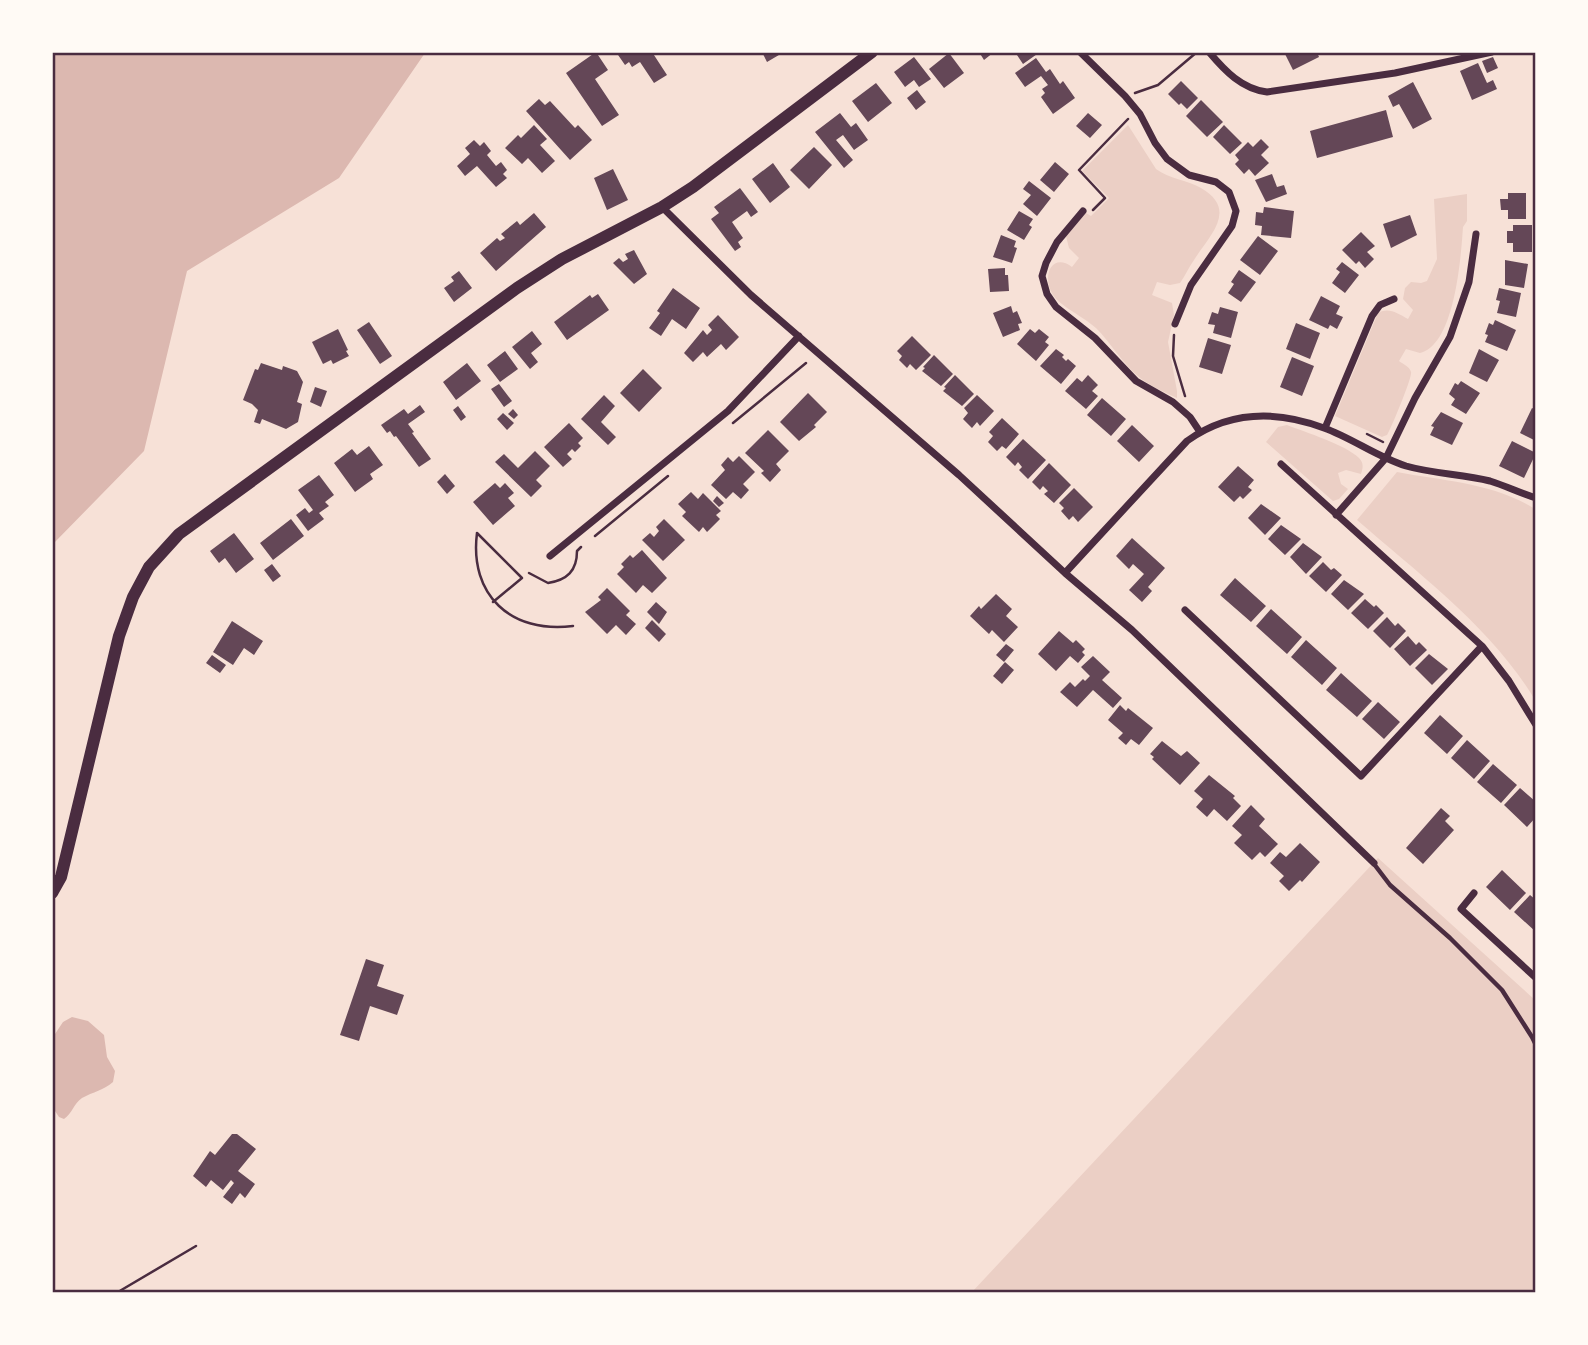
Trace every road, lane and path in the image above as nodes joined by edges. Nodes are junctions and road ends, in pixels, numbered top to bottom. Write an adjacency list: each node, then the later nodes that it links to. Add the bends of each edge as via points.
1 (872, 52): 8 (main road)
2 (1080, 52): 6 (street)
3 (1196, 52): 6 (path, via 1158,85)
4 (1209, 52): 5 (street, via 1225,71 1253,90 1267,92 1395,73)
5 (1492, 52)
6 (1125, 96): 7 (street)
7 (1137, 110): 9 (path, via 1079,170 1105,198 1092,211); 12 (street, via 1167,159 1189,175 1216,182 1229,192 1236,211 1232,226 1192,285)
8 (662, 207): 13 (street); 35 (main road, via 517,288 179,534 149,567 119,636 61,877)
9 (1083, 211): 15 (street, via 1046,263 1042,276 1047,293 1056,307 1095,338 1136,381)
10 (1476, 234): 19 (street, via 1469,282 1450,337)
11 (1394, 299): 17 (street, via 1380,305 1372,316)
12 (1175, 324): 15 (path, via 1173,356 1186,401)
13 (799, 336): 26 (street, via 728,411); 28 (street)
14 (806, 363): 16 (path)
15 (1181, 410): 18 (street)
16 (729, 426)
17 (1325, 428): 18 (street, via 1262,415 1224,421); 19 (street)
18 (1200, 432): 28 (street)
19 (1386, 458): 22 (street, via 1490,481); 23 (street)
20 (1281, 464): 23 (street)
21 (677, 469): 24 (path)
22 (1535, 498)
23 (1336, 515): 32 (street)
24 (589, 540)
25 (583, 545): 27 (path, via 565,579 548,583)
26 (550, 556)
27 (529, 573)
28 (1066, 573): 34 (street, via 1132,630)
29 (494, 602): 29 (path, via 522,578 477,533 479,575); 31 (path, via 526,622)
30 (1185, 610): 32 (street, via 1360,776)
31 (573, 626)
32 (1482, 646): 33 (street)
33 (1535, 725)
34 (1374, 863): 38 (lane, via 1390,885 1502,990)
35 (52, 893)
36 (1474, 893): 37 (street, via 1461,909)
37 (1535, 978)
38 (1535, 1045)
39 (196, 1246): 40 (path)
40 (118, 1293)

